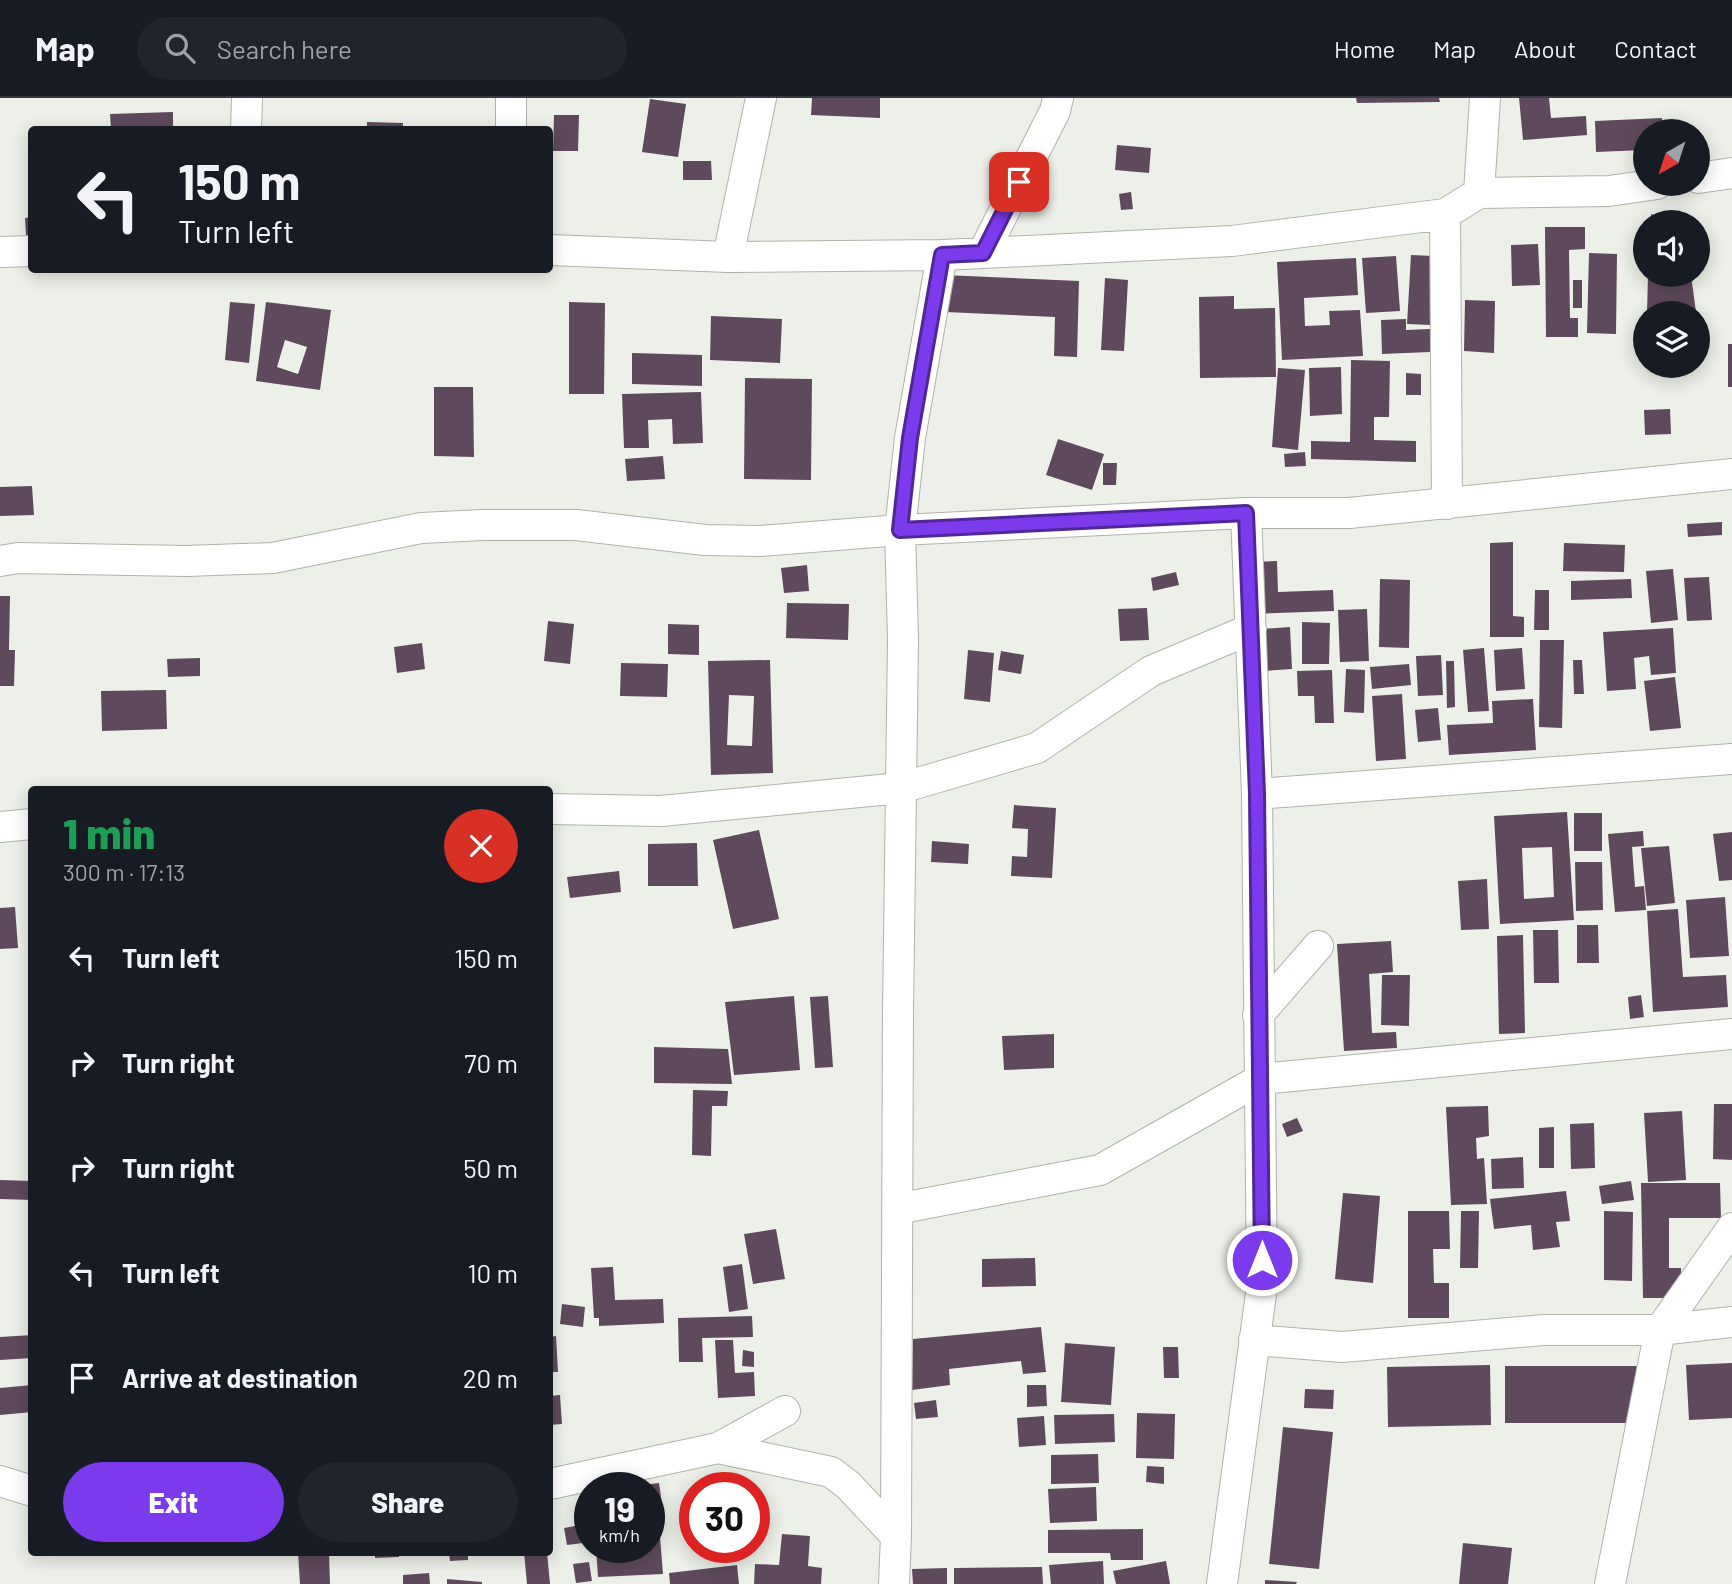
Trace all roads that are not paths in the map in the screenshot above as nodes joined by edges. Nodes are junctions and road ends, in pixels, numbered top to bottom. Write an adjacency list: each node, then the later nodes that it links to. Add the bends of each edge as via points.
1 (247, 98): 6 (street)
2 (510, 98): 7 (street)
3 (761, 98): 18 (street)
4 (1058, 98): 16 (street)
5 (1485, 98): 11 (street)
6 (246, 126)
7 (511, 126)
8 (1732, 173): 9 (street)
9 (1710, 176)
10 (1633, 188): 11 (street)
11 (1479, 192): 12 (street)
12 (1445, 214): 16 (street, via 1232,241); 20 (street)
13 (553, 250): 18 (street)
14 (28, 251): 15 (street)
15 (0, 252)
16 (983, 253): 17 (street)
17 (942, 255): 18 (street); 22 (street, via 910,438)
18 (728, 257)
19 (1732, 474): 20 (street)
20 (1447, 504): 21 (street, via 1349,513)
21 (1246, 513): 22 (street); 24 (street)
22 (900, 530): 23 (street, via 760,541 705,540 576,525 483,525 421,528 273,558); 26 (street)
23 (0, 561)
24 (1251, 629): 26 (street, via 1151,671 1037,748); 27 (street)
25 (1732, 759): 27 (street)
26 (901, 788): 28 (street, via 661,811); 35 (street)
27 (1257, 794): 32 (street)
28 (553, 809)
29 (28, 824): 30 (street)
30 (0, 827)
31 (1318, 946): 32 (street)
32 (1258, 1015): 34 (street)
33 (1732, 1034): 34 (street)
34 (1261, 1080): 35 (street, via 1100,1170); 39 (street, via 1262,1286)
35 (897, 1209): 45 (street)
36 (1732, 1228): 38 (street)
37 (1732, 1322): 38 (street)
38 (1660, 1331): 39 (street, via 1544,1330 1342,1347); 48 (street)
39 (1254, 1340): 47 (street)
40 (785, 1411): 41 (street)
41 (718, 1448): 43 (street); 45 (street, via 831,1472)
42 (0, 1481): 44 (street)
43 (553, 1484)
44 (28, 1490)
45 (896, 1536): 46 (street)
46 (894, 1584)
47 (1222, 1584)
48 (1610, 1584)

